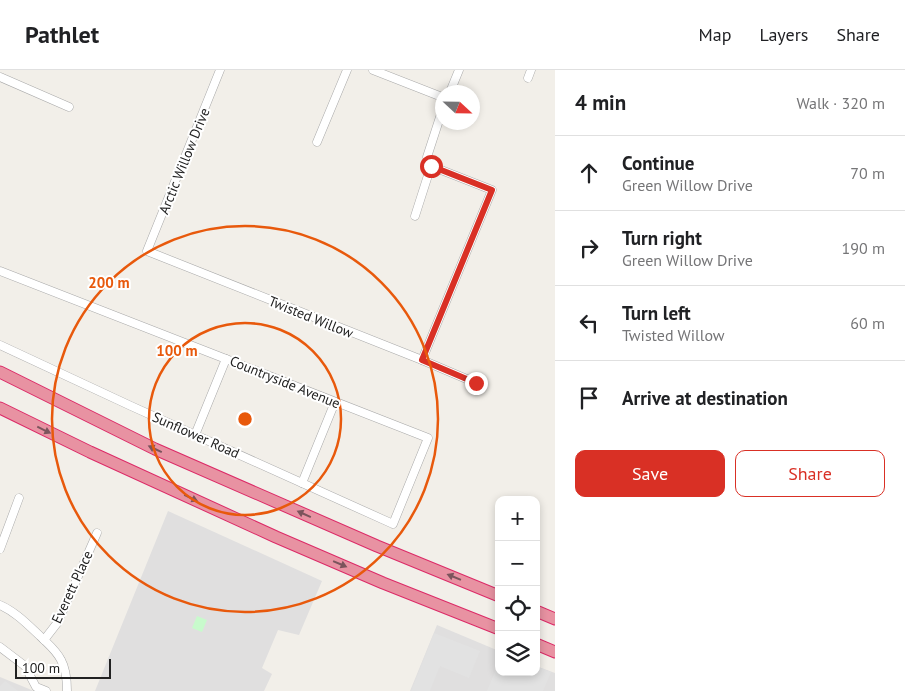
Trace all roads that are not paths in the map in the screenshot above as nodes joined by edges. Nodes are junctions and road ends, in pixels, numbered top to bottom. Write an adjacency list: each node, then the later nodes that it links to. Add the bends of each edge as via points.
1 (220, 70): 13 (street, Arctic Willow Drive)
2 (347, 70): 10 (street)
3 (373, 70): 7 (street)
4 (459, 70): 6 (street)
5 (0, 77): 8 (street)
6 (453, 85)
7 (435, 94)
8 (70, 107)
9 (436, 130): 11 (street, via 427,157)
10 (317, 142)
11 (431, 166): 12 (street); 17 (street, via 492,190)
12 (414, 216)
13 (147, 251): 17 (street, Twisted Willow)
14 (0, 271): 16 (street, Countryside Avenue)
15 (0, 345): 22 (street, Sunflower Road)
16 (226, 359): 20 (street, Countryside Avenue); 22 (street)
17 (422, 360): 19 (street, Twisted Willow)
18 (0, 372): 28 (highway, one-way to 18, via 155,449)
19 (476, 383)
20 (335, 402): 23 (street); 25 (street, Countryside Avenue, via 428,438)
21 (0, 408): 32 (highway, one-way to 32, via 276,538)
22 (195, 435): 23 (street, Sunflower Road)
23 (302, 483): 25 (street, Sunflower Road)
24 (19, 498): 27 (street)
25 (393, 524)
26 (97, 533): 33 (street, Everett Place, via 58,622)
27 (0, 549)
28 (495, 594)
29 (0, 606): 33 (street, via 19,616)
30 (540, 613): 31 (highway)
31 (555, 619)
32 (495, 627)
33 (44, 640): 38 (street, via 61,660)
34 (540, 646): 36 (highway)
35 (0, 647): 37 (street, via 25,666 36,687)
36 (555, 652)
37 (46, 691)
38 (67, 691)

